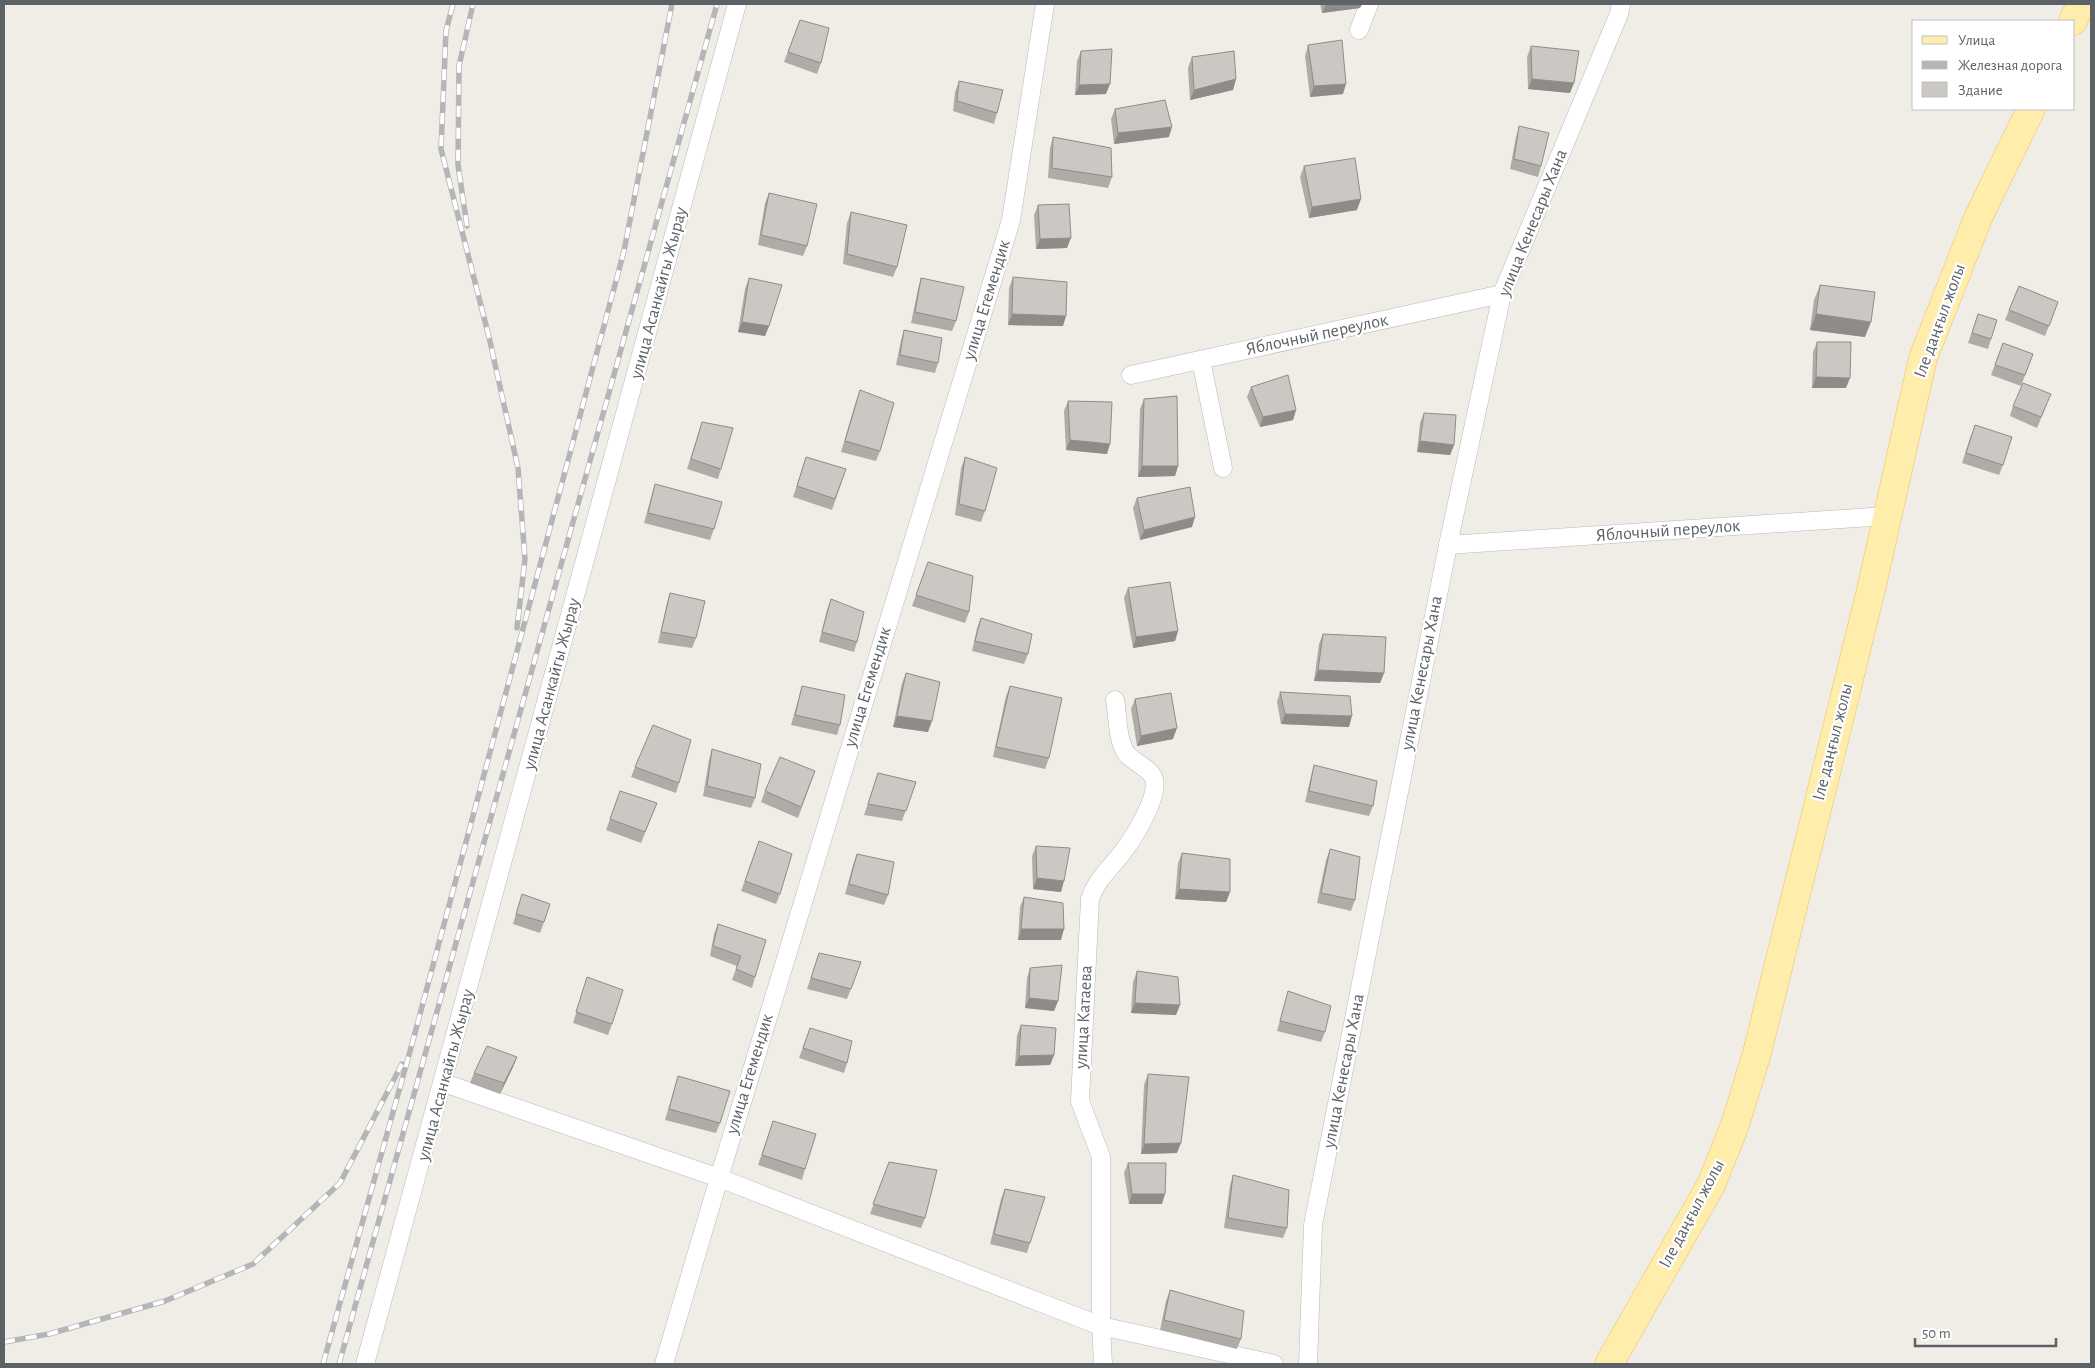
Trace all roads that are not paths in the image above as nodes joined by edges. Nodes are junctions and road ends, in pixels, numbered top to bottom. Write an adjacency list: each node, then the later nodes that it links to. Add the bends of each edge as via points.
1 (737, 4): 16 (street, улица Асанкайгы Жырау)
2 (1045, 4): 17 (street, улица Егемендик, via 1011,220)
3 (1369, 4): 7 (street)
4 (1621, 4): 9 (street, улица Кенесары Хана, via 1620,14)
5 (2081, 4): 6 (main road)
6 (2073, 20)
7 (1358, 30)
8 (2031, 110): 13 (main road, Іле даңғыл жолы, via 1978,218 1923,358)
9 (1502, 294): 10 (street, Яблочный переулок); 14 (street, улица Кенесары Хана)
10 (1201, 360): 11 (street, Яблочный переулок); 12 (street)
11 (1132, 375)
12 (1223, 468)
13 (1887, 516): 14 (street, Яблочный переулок); 24 (main road, Іле даңғыл жолы, via 1757,1053 1735,1125 1711,1185)
14 (1448, 545): 23 (street, улица Кенесары Хана, via 1313,1225)
15 (1115, 700): 18 (street, улица Катаева, via 1121,740 1127,754 1153,776 1156,788 1126,848 1094,885 1090,899 1080,1101 1101,1157)
16 (444, 1084): 17 (street); 19 (street, улица Асанкайгы Жырау)
17 (718, 1178): 18 (street); 20 (street, улица Егемендик)
18 (1101, 1326): 21 (street, улица Катаева); 22 (street)
19 (365, 1364)
20 (664, 1364)
21 (1103, 1364)
22 (1274, 1364)
23 (1308, 1364)
24 (1609, 1364)

